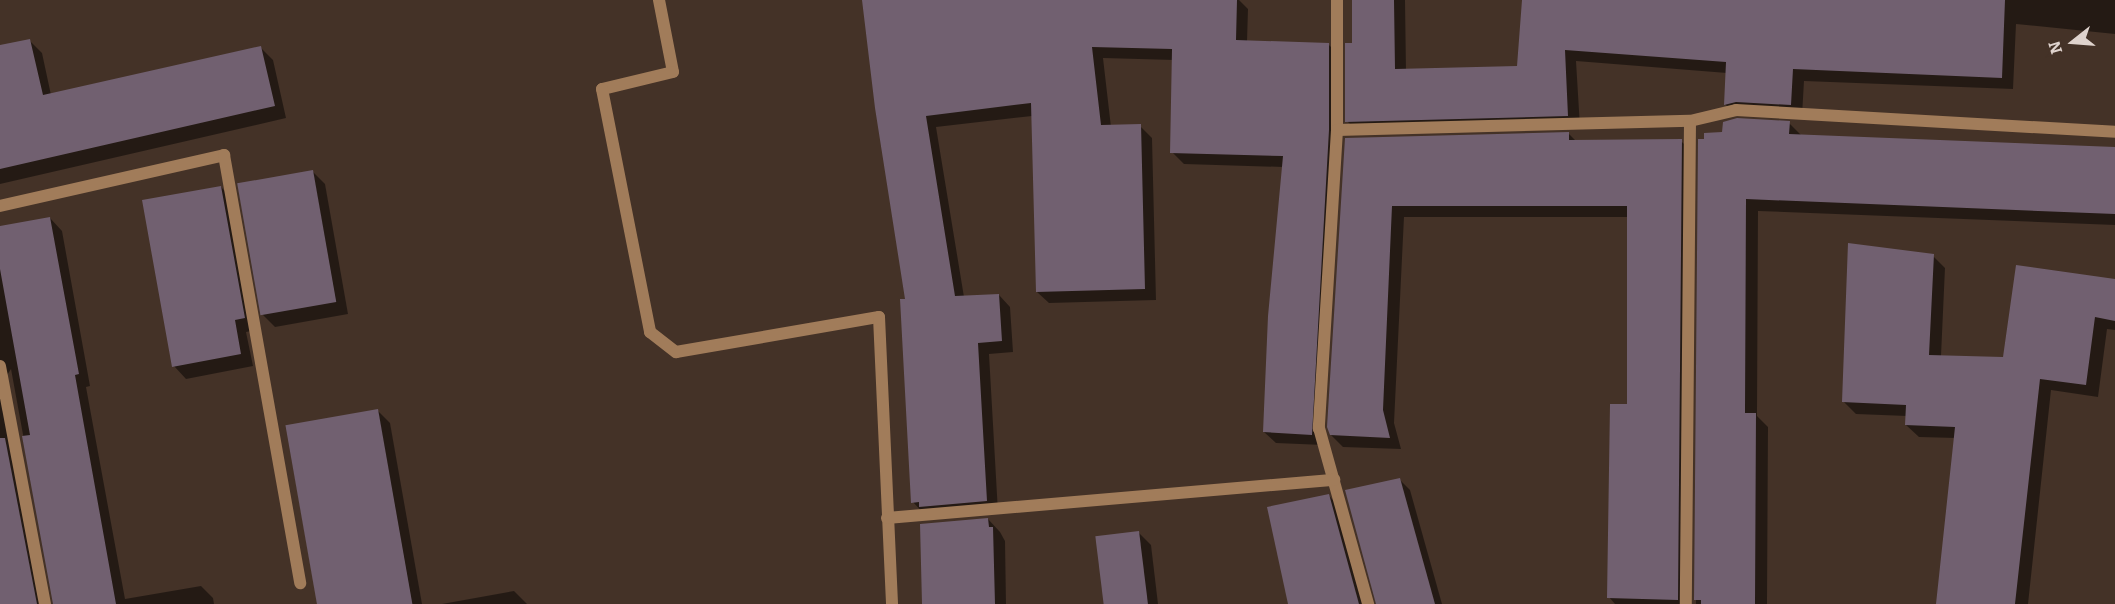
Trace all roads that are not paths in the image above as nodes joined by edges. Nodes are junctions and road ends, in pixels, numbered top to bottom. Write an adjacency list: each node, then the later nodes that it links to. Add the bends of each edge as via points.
1 (659, 0): 9 (street, via 673,72 602,89 650,332 676,352 879,317)
2 (1337, 0): 4 (street)
3 (1690, 121): 4 (street); 5 (street, via 1736,110); 14 (street)
4 (1337, 130): 8 (street, via 1319,428)
5 (2115, 132)
6 (0, 206): 10 (street, via 224,155)
7 (0, 366): 11 (street)
8 (1334, 480): 9 (street); 13 (street)
9 (887, 518): 12 (street)
10 (300, 583)
11 (45, 604)
12 (892, 604)
13 (1368, 604)
14 (1686, 604)

